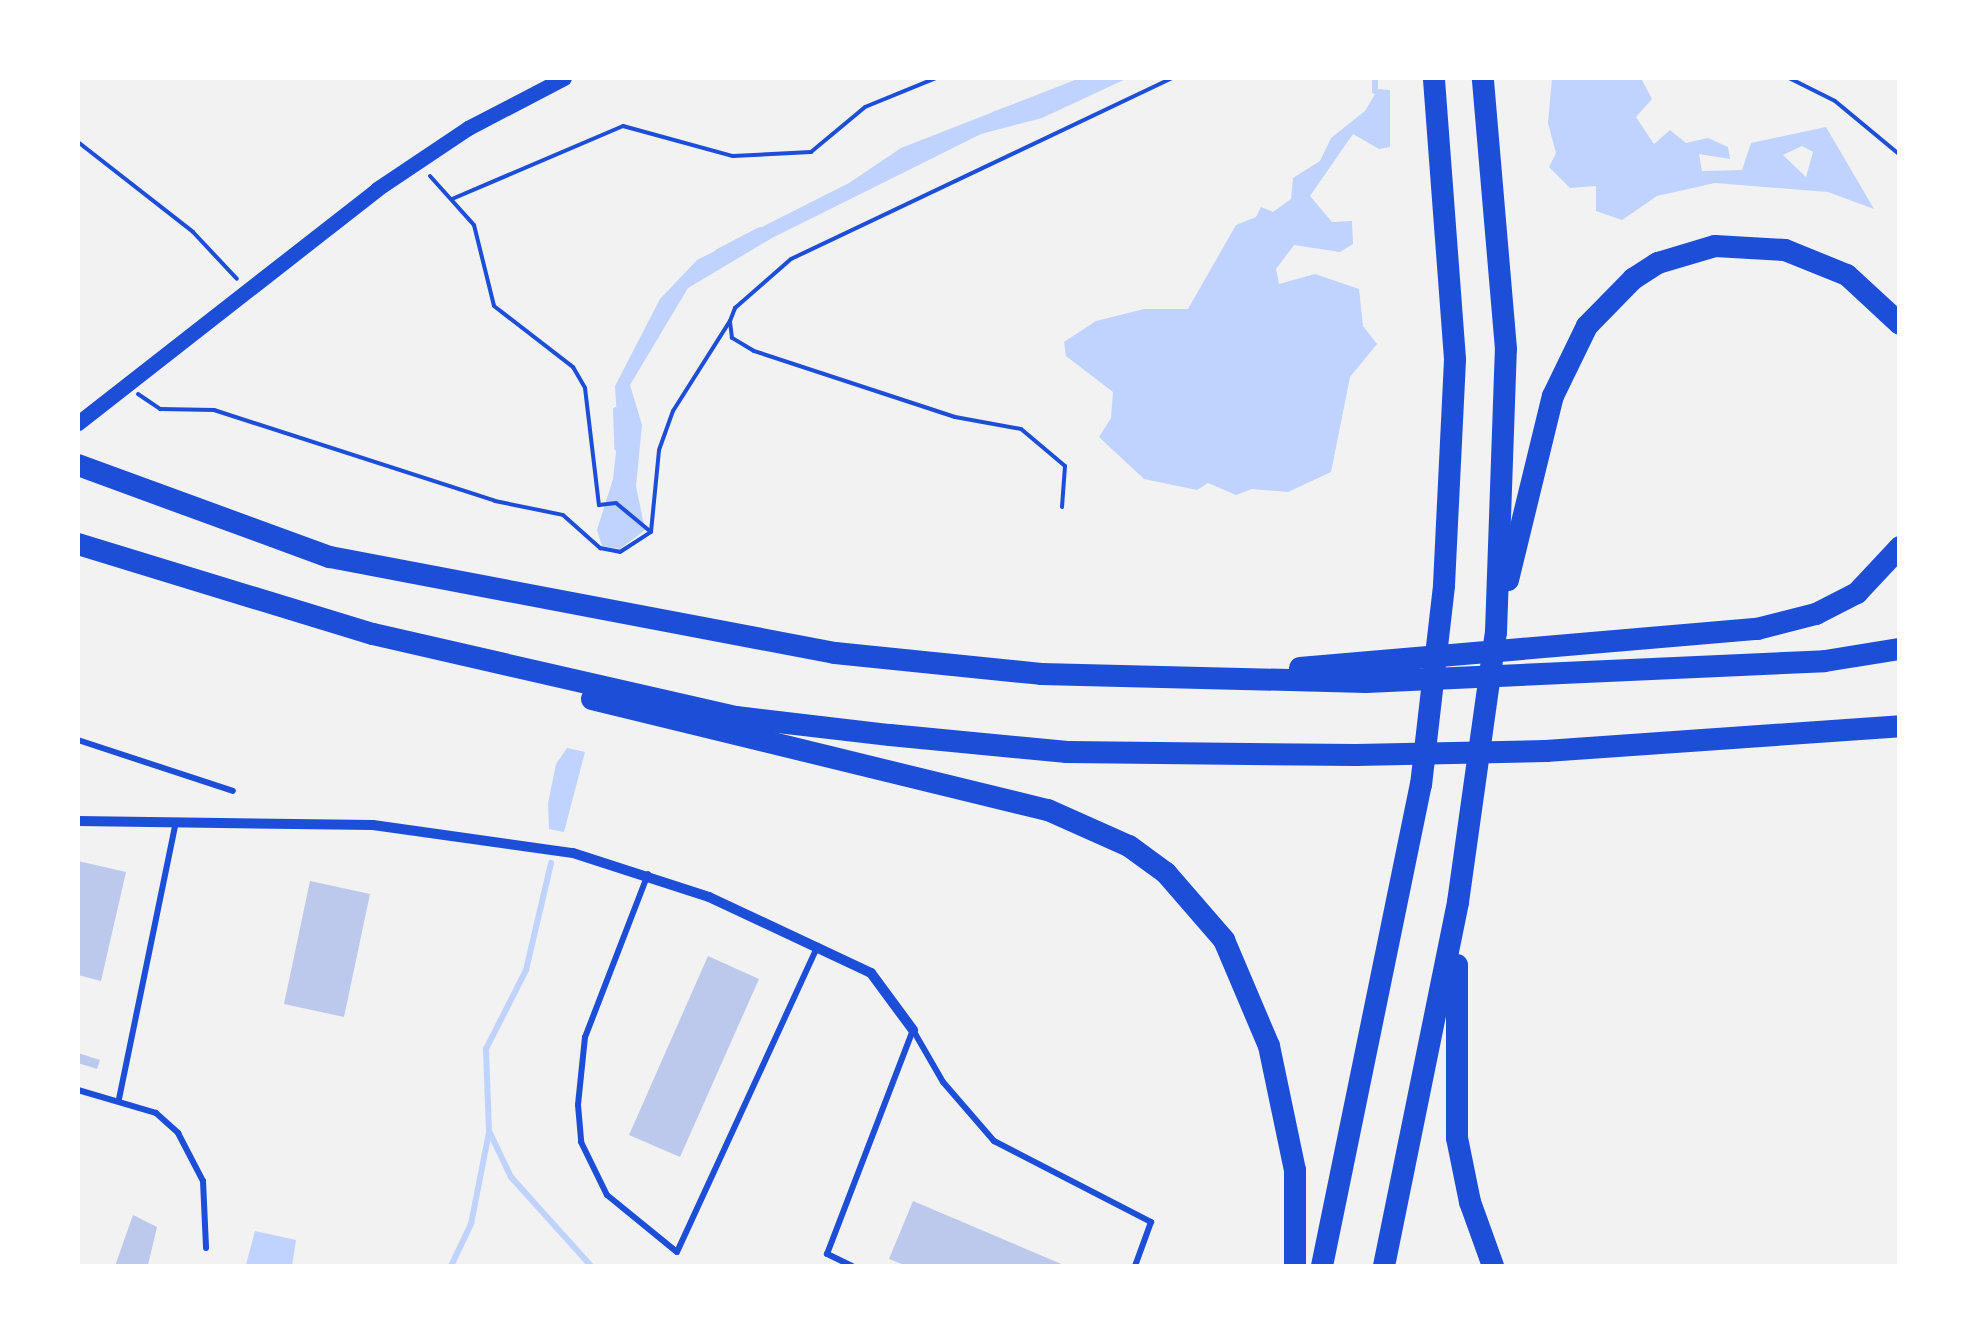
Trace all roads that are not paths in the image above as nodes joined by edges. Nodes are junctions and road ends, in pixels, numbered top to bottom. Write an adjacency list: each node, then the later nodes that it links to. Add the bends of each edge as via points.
1 (564, 78): 5 (street, via 418,160)
2 (1434, 78): 28 (highway, via 1454,359 1444,585 1421,785)
3 (1483, 78): 9 (highway, via 1506,349)
4 (1900, 324): 9 (highway, via 1847,275 1786,250 1715,246 1633,279 1587,326 1554,396)
5 (78, 423)
6 (78, 465): 12 (highway, via 330,558 835,654 1041,674)
7 (78, 544): 10 (highway)
8 (1900, 547): 12 (highway, via 1857,593 1816,614 1757,629)
9 (1496, 632): 19 (highway)
10 (373, 634): 13 (highway, via 736,717 1067,752 1546,750); 27 (highway, via 569,694 1048,810 1130,846 1196,902 1247,987 1287,1111)
11 (1900, 649): 12 (highway, via 1825,661 1557,677)
12 (1366, 673)
13 (1900, 726)
14 (78, 740): 15 (lane)
15 (232, 790)
16 (78, 821): 17 (street)
17 (176, 822): 18 (street, via 436,830); 23 (lane)
18 (649, 873): 20 (street); 20 (lane, via 586,1037 578,1105 581,1142 607,1195 677,1252)
19 (1458, 902): 29 (highway); 30 (highway, via 1457,1138)
20 (818, 946): 21 (street, via 871,973)
21 (913, 1030): 25 (lane, via 827,1254); 26 (lane, via 943,1082 994,1140 1151,1222)
22 (78, 1090): 23 (lane)
23 (118, 1099): 24 (lane, via 156,1113 194,1154 203,1181)
24 (206, 1248)
25 (852, 1266)
26 (1134, 1266)
27 (1295, 1266)
28 (1322, 1266)
29 (1384, 1266)
30 (1493, 1266)

